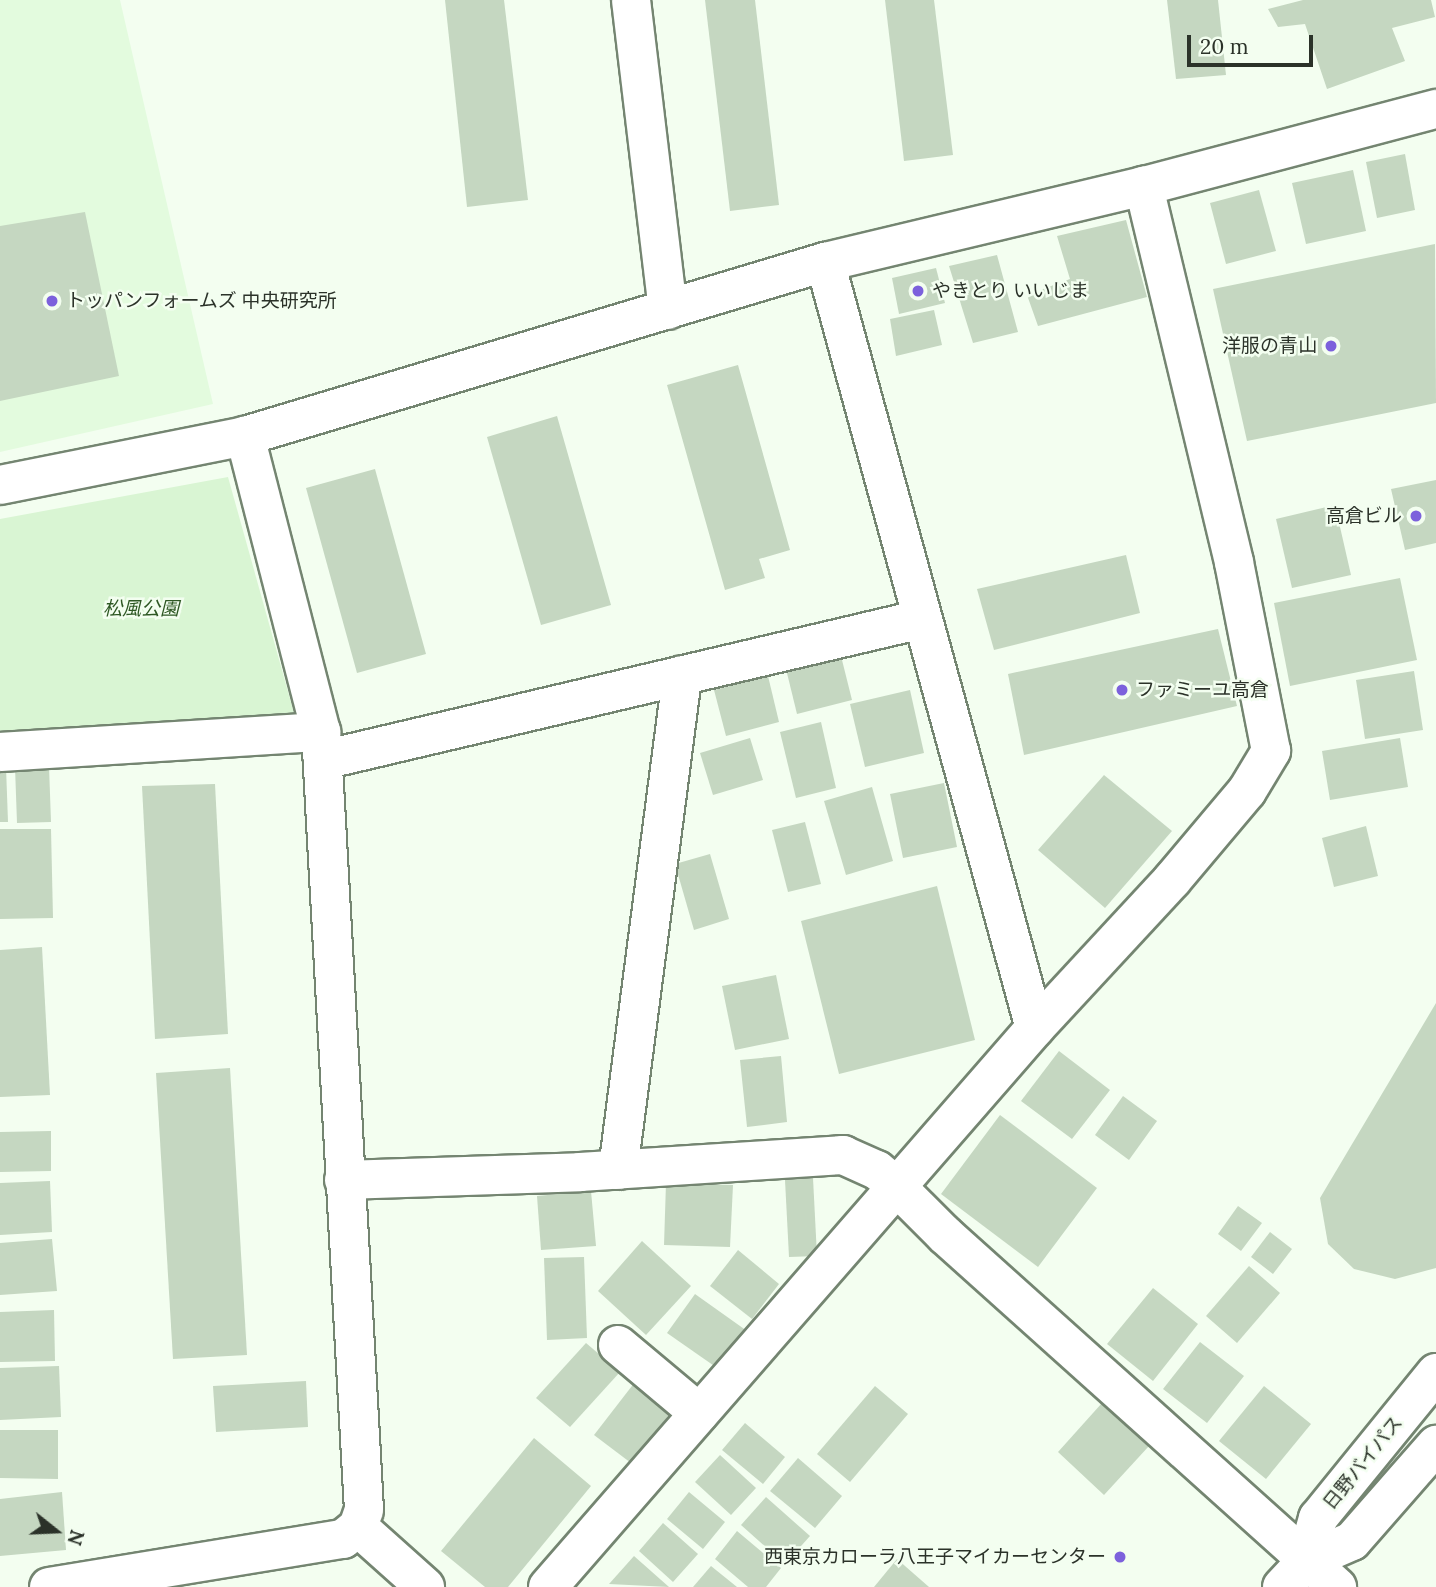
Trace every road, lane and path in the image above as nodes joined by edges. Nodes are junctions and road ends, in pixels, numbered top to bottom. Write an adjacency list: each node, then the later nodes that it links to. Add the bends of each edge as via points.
1 (631, 0): 5 (main road)
2 (1436, 109): 3 (main road)
3 (1144, 186): 4 (main road); 12 (main road, via 1234,562 1271,751 1247,791 1180,870)
4 (825, 262): 5 (main road); 8 (main road)
5 (668, 310): 6 (main road)
6 (245, 436): 7 (main road); 10 (main road)
7 (0, 485)
8 (922, 619): 9 (main road); 12 (main road)
9 (682, 675): 10 (main road); 13 (main road)
10 (322, 746): 11 (main road); 14 (main road)
11 (0, 752)
12 (1035, 1028): 15 (main road)
13 (618, 1170): 14 (main road); 15 (main road, via 843,1155 877,1170)
14 (344, 1180): 20 (main road, via 364,1510)
15 (897, 1187): 18 (main road); 21 (main road)
16 (618, 1345): 18 (main road)
17 (1436, 1373): 21 (main road, 日野バイパス, via 1318,1518)
18 (699, 1413): 24 (main road)
19 (1436, 1445): 21 (main road, via 1352,1541)
20 (358, 1527): 22 (main road, via 343,1539); 23 (main road)
21 (1294, 1574): 25 (main road)
22 (49, 1587)
23 (425, 1587)
24 (548, 1587)
25 (1336, 1587)

